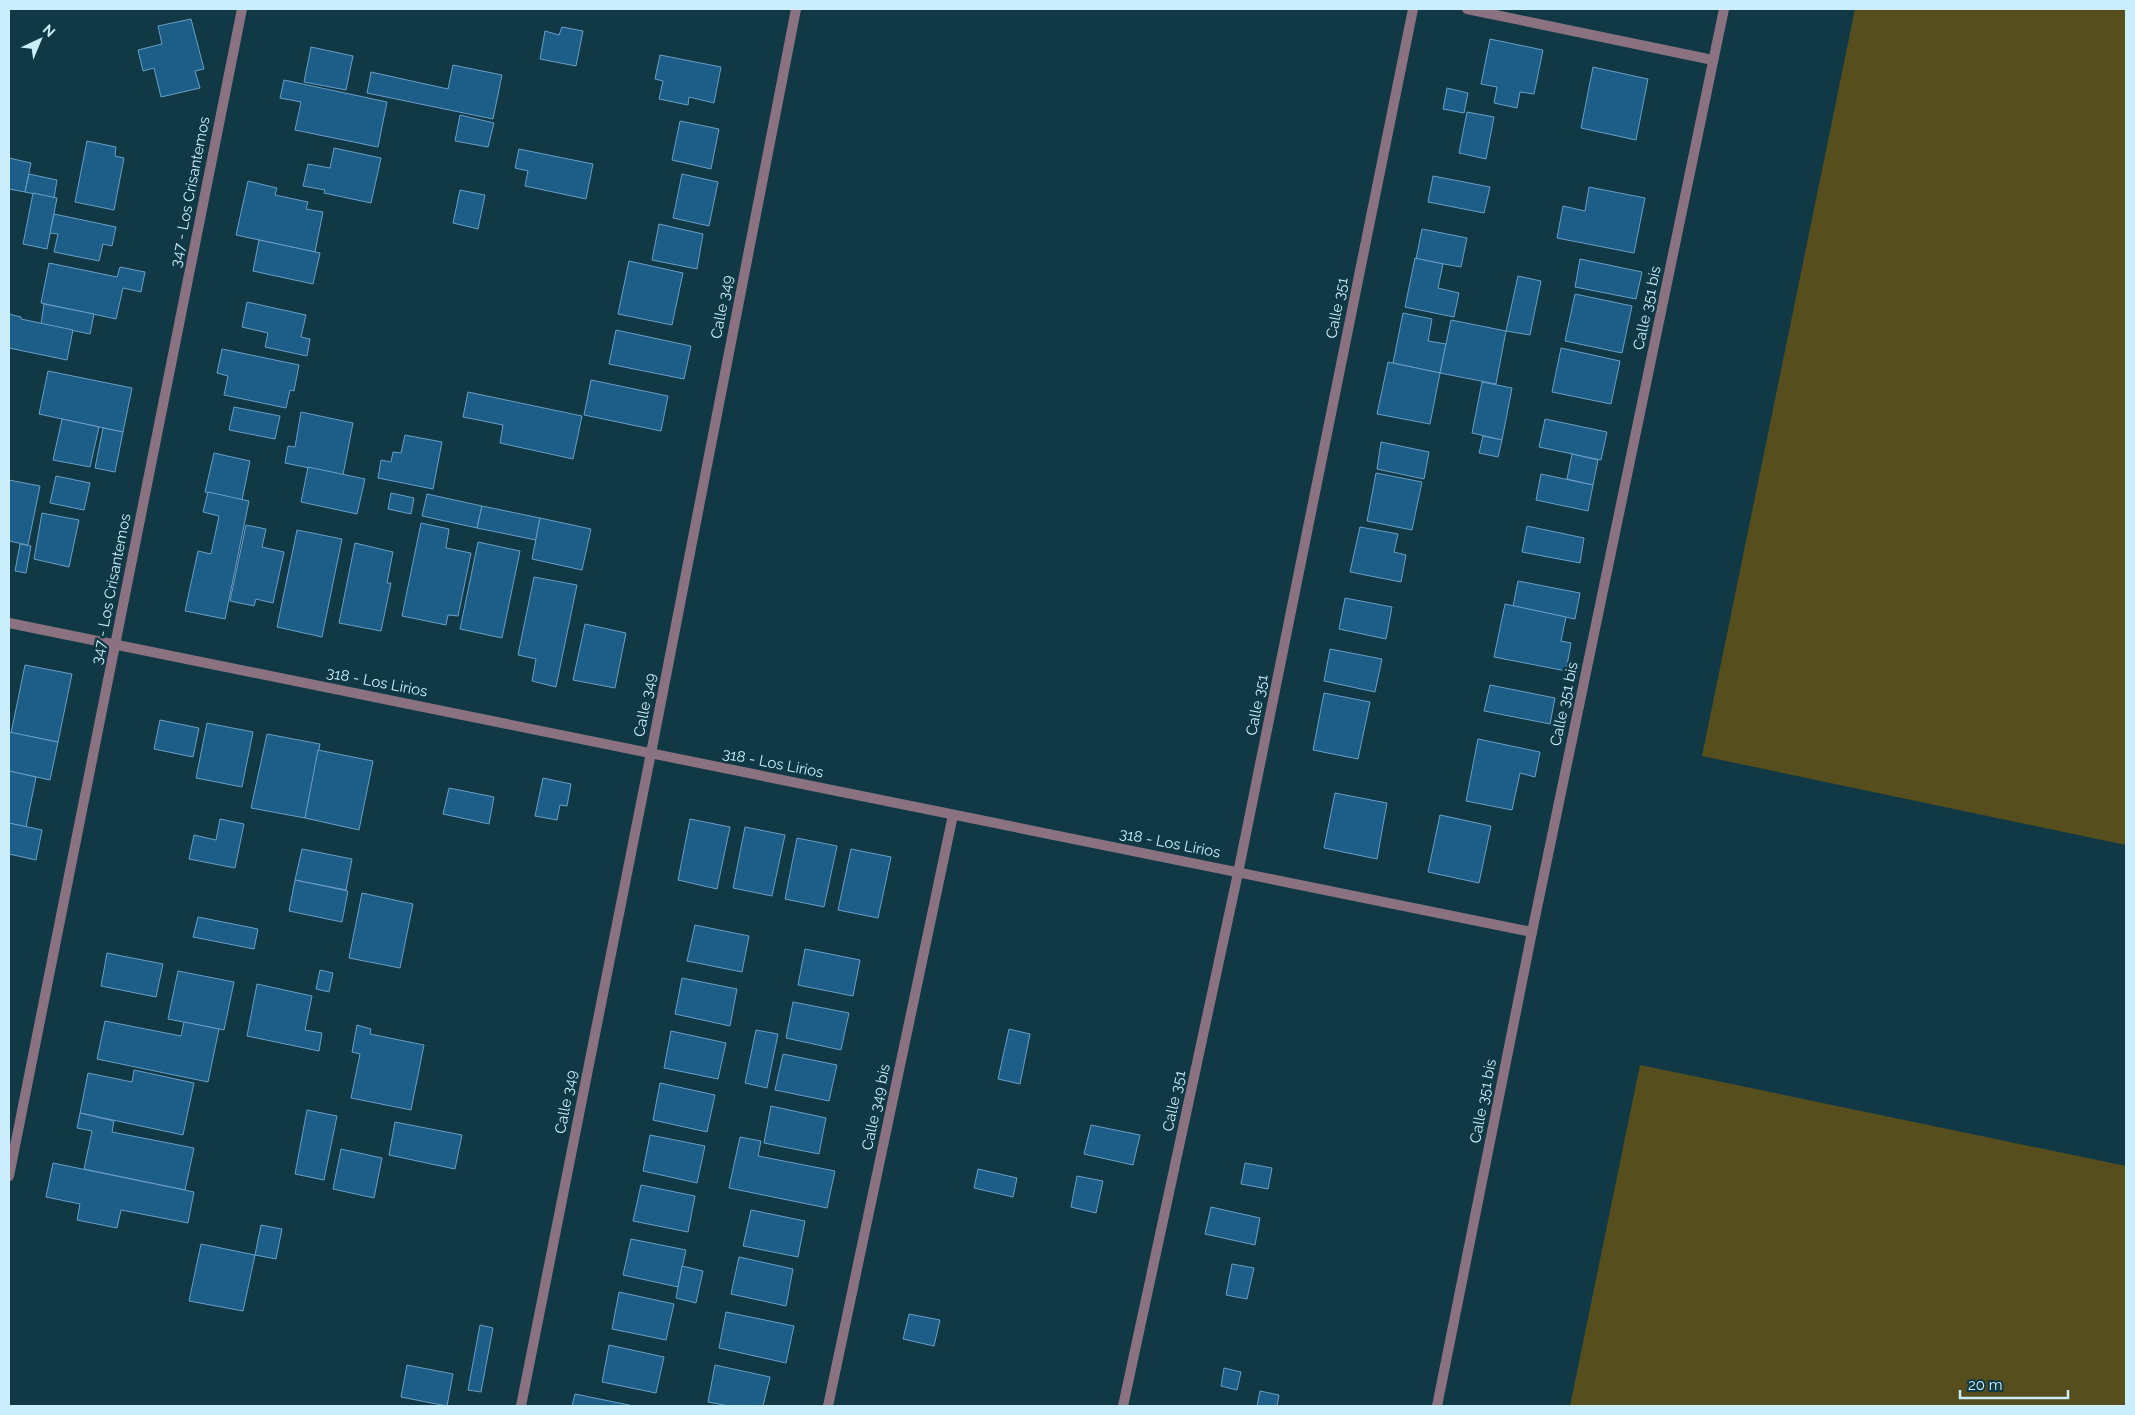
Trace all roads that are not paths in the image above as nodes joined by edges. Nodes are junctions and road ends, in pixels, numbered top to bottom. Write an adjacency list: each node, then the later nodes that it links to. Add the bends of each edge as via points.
1 (242, 9): 8 (street, 347 - Los Crisantemos)
2 (796, 9): 9 (street, Calle 349)
3 (1413, 9): 11 (street, Calle 351)
4 (1467, 9): 6 (street)
5 (1724, 9): 6 (street, Calle 351 bis)
6 (1713, 60): 12 (street, Calle 351 bis)
7 (9, 623): 8 (street, 318 - Los Lirios)
8 (115, 644): 9 (street, 318 - Los Lirios); 13 (street, 347 - Los Crisantemos)
9 (651, 753): 10 (street, 318 - Los Lirios); 14 (street, Calle 349)
10 (953, 815): 11 (street, 318 - Los Lirios); 15 (street, Calle 349 bis)
11 (1238, 873): 12 (street, 318 - Los Lirios); 16 (street, Calle 351)
12 (1532, 932): 17 (street, Calle 351 bis)
13 (9, 1176)
14 (520, 1406)
15 (828, 1406)
16 (1123, 1406)
17 (1437, 1406)

